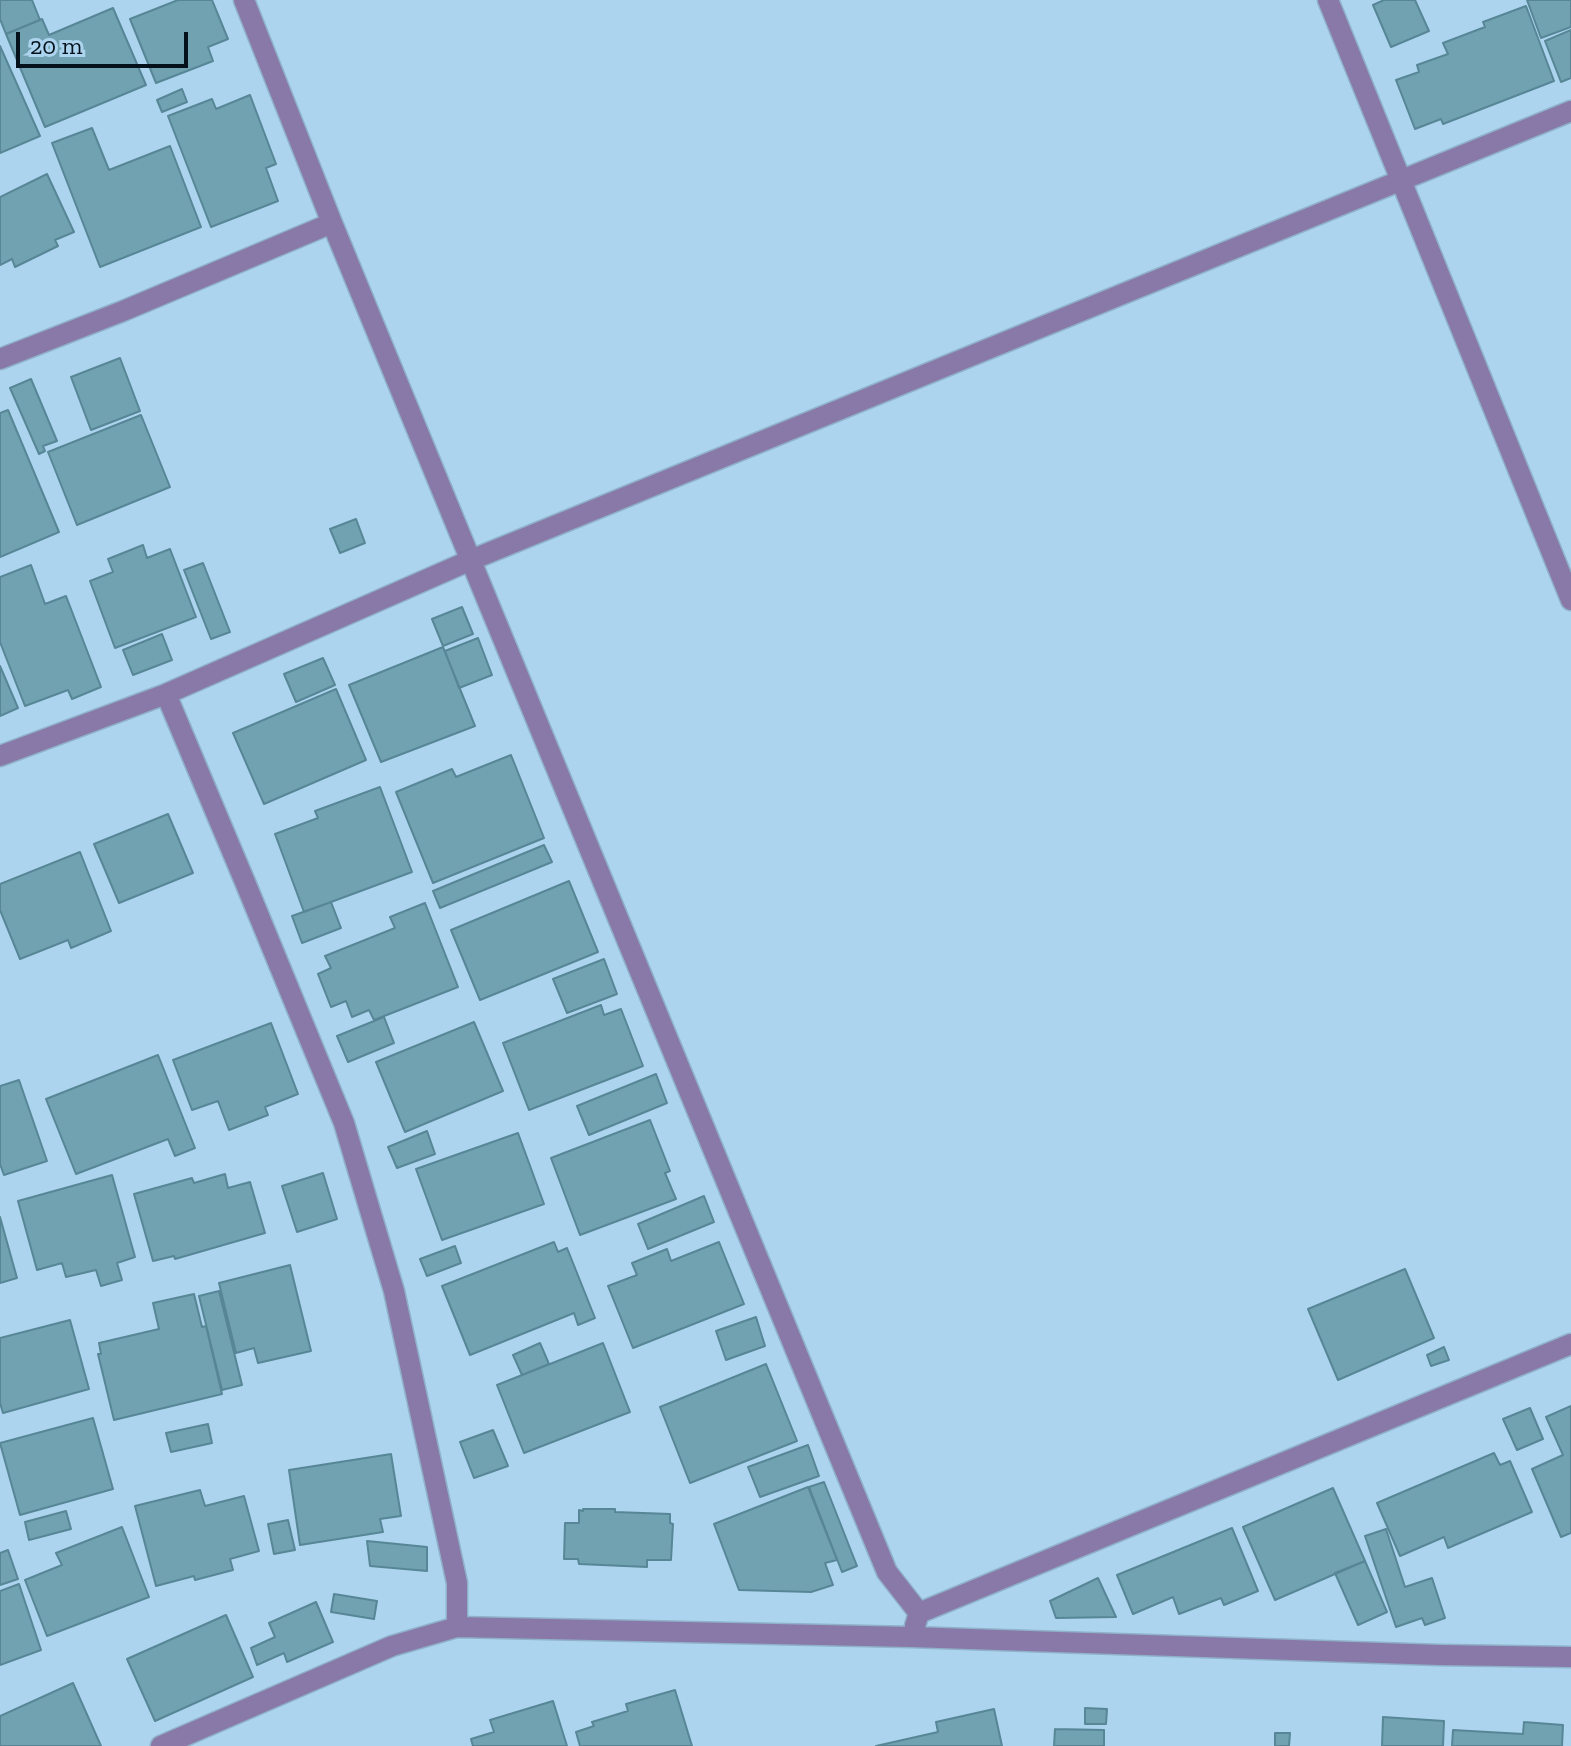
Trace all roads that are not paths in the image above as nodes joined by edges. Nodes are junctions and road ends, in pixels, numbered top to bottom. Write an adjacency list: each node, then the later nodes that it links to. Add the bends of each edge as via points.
1 (244, 0): 5 (street)
2 (1328, 0): 4 (street)
3 (1571, 111): 4 (street)
4 (1402, 180): 7 (street); 8 (street)
5 (332, 223): 6 (street); 7 (street)
6 (0, 359)
7 (471, 560): 9 (street); 12 (street, via 887,1572)
8 (1571, 600)
9 (166, 694): 10 (street); 13 (street, via 344,1123 394,1291 457,1583)
10 (0, 756)
11 (1571, 1344): 12 (street)
12 (919, 1613): 14 (street)
13 (457, 1627): 14 (street); 16 (street, via 392,1646)
14 (911, 1637): 15 (street)
15 (1571, 1657)
16 (161, 1746)

